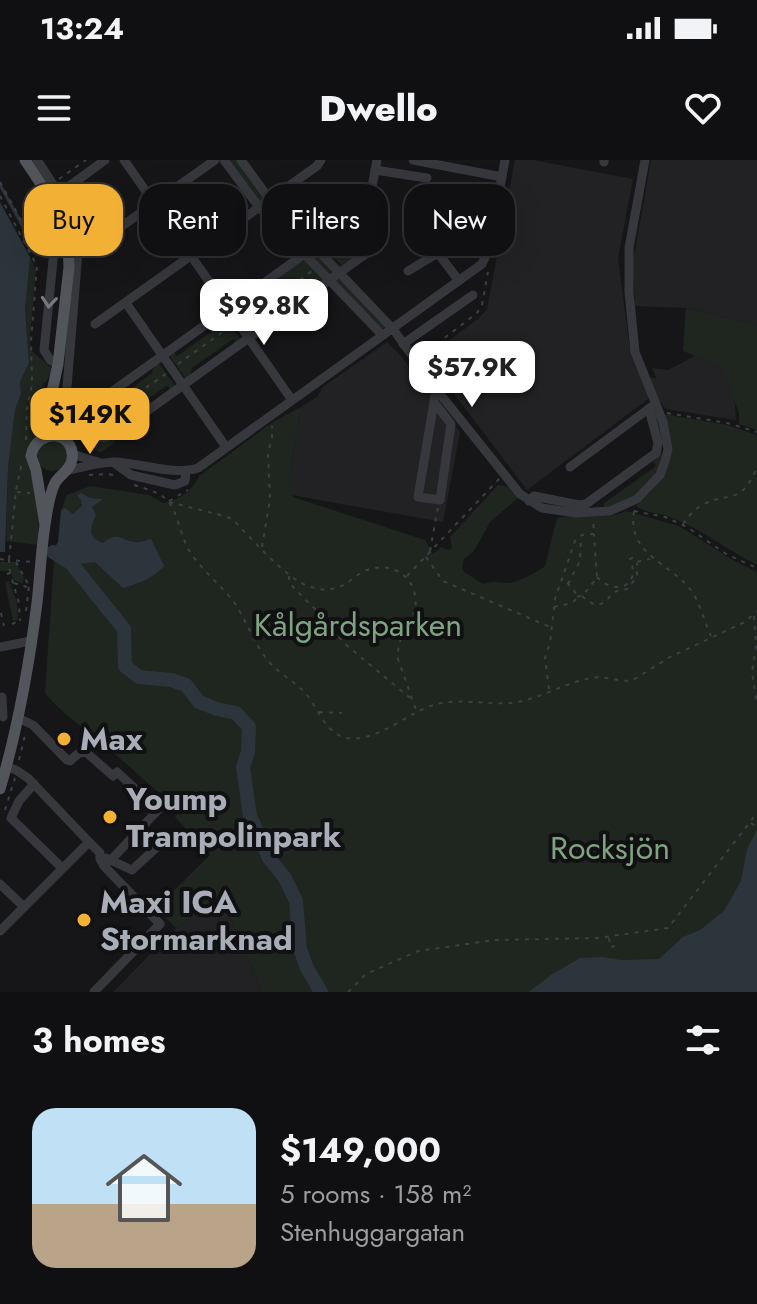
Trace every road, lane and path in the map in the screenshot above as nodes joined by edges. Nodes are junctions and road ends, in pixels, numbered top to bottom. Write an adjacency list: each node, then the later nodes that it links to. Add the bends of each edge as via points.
1 (25, 160): 18 (main road)
2 (37, 160): 19 (street)
3 (86, 160): 16 (path)
4 (105, 160): 20 (street)
5 (124, 160): 21 (street)
6 (215, 160): 22 (street)
7 (224, 160): 27 (street)
8 (241, 160): 24 (street)
9 (321, 160): 23 (street)
10 (413, 160): 14 (street)
11 (505, 160): 14 (street)
12 (645, 160): 64 (street, via 628,279 635,352)
13 (376, 165): 15 (street)
14 (502, 177): 45 (street, via 485,260)
15 (427, 178)
16 (58, 180)
17 (0, 182): 30 (path)
18 (51, 184)
19 (53, 184)
20 (67, 184)
21 (141, 184)
22 (181, 184)
23 (292, 184)
24 (262, 189)
25 (0, 196): 71 (path, via 37,266)
26 (262, 205): 27 (street)
27 (259, 207): 28 (street); 29 (street)
28 (262, 210)
29 (246, 216)
30 (24, 226)
31 (68, 256): 63 (main road)
32 (78, 256): 68 (street)
33 (190, 256): 47 (street); 49 (street)
34 (301, 256): 49 (street)
35 (306, 256): 40 (street)
36 (326, 256): 43 (street)
37 (362, 256): 43 (street)
38 (433, 256): 42 (street)
39 (440, 256): 45 (street)
40 (317, 268): 44 (street); 48 (path, via 282,293)
41 (488, 269): 57 (path, via 481,309)
42 (408, 271)
43 (341, 272): 44 (street); 52 (street)
44 (329, 280): 53 (street); 54 (street)
45 (459, 281): 52 (street)
46 (473, 295): 55 (street)
47 (126, 303): 51 (street); 56 (street)
48 (285, 304)
49 (228, 309): 50 (street); 56 (street)
50 (237, 322): 54 (street); 58 (path)
51 (95, 324)
52 (394, 331): 53 (street); 55 (street)
53 (382, 335): 61 (street)
54 (248, 338): 59 (street); 61 (street)
55 (403, 344): 57 (street)
56 (162, 356): 58 (street); 66 (street, via 92,406 86,416)
57 (415, 360): 60 (street)
58 (171, 369): 59 (street); 66 (path)
59 (183, 385): 66 (street, via 111,436 98,437); 70 (street)
60 (436, 389): 62 (street); 82 (street)
61 (292, 400): 70 (street)
62 (434, 402): 85 (street, via 451,424); 85 (street, via 418,497)
63 (50, 403): 68 (main road); 69 (main road)
64 (654, 408): 67 (path); 76 (street); 87 (street, via 656,453 586,504 534,496); 88 (street, via 668,449 660,475)
65 (272, 421): 94 (path, via 270,499)
66 (88, 428)
67 (757, 432)
68 (59, 437): 69 (main road); 72 (main road)
69 (42, 438): 78 (main road, via 31,456)
70 (226, 447): 79 (street, via 198,468)
71 (25, 452)
72 (72, 454): 74 (street); 80 (main road)
73 (22, 462): 99 (path)
74 (98, 462): 75 (street); 80 (street)
75 (113, 462): 79 (street); 79 (street, via 131,475 175,485 185,481)
76 (570, 467)
77 (757, 467): 90 (path, via 738,495 702,505)
78 (36, 470): 80 (main road, via 48,476); 91 (main road)
79 (186, 470)
80 (64, 473): 91 (main road, via 52,492)
81 (83, 475): 83 (path)
82 (503, 475): 87 (street); 95 (path)
83 (119, 476)
84 (127, 481): 86 (path)
85 (440, 500): 95 (path)
86 (168, 501): 94 (path, via 232,519); 130 (path, via 189,552 237,607 262,653 299,686)
87 (530, 502): 89 (street, via 557,511)
88 (630, 508): 89 (street); 90 (path); 97 (path, via 633,526)
89 (593, 513): 92 (path)
90 (682, 524): 103 (path)
91 (45, 525): 101 (main road)
92 (594, 534): 93 (path); 106 (path)
93 (581, 536): 107 (path); 109 (path, via 580,561)
94 (262, 548): 104 (path)
95 (430, 553): 96 (path)
96 (426, 557): 105 (path); 122 (path, via 443,581)
97 (651, 558): 102 (path); 113 (path, via 683,582)
98 (0, 559): 99 (path)
99 (9, 560): 100 (path); 108 (path)
100 (14, 560): 101 (path); 108 (path, via 28,586)
101 (42, 562): 124 (main road)
102 (636, 562): 106 (path, via 630,559 633,575 626,585 609,586); 110 (path, via 637,577 627,589 600,604)
103 (757, 568)
104 (289, 575): 105 (path, via 324,589 339,588 379,567); 128 (path, via 293,587 344,643)
105 (406, 577): 128 (path, via 416,605 398,650)
106 (597, 577): 110 (path)
107 (563, 578): 109 (path); 114 (path)
108 (12, 583): 118 (path)
109 (568, 584): 111 (path)
110 (582, 596): 111 (path)
111 (577, 597): 114 (path)
112 (701, 599): 113 (path)
113 (697, 601): 123 (path)
114 (554, 607): 122 (path)
115 (757, 611): 117 (path)
116 (1, 613): 121 (path)
117 (754, 615): 123 (path); 129 (path)
118 (20, 621): 119 (path); 120 (path)
119 (24, 622)
120 (12, 624)
121 (4, 626)
122 (551, 628): 126 (path, via 544,664)
123 (711, 637): 126 (path, via 633,680 600,676)
124 (31, 641): 125 (street); 134 (main road)
125 (0, 647)
126 (549, 690): 131 (path, via 521,701 444,702)
127 (2, 697): 133 (street)
128 (412, 699): 131 (path)
129 (757, 705)
130 (318, 712): 132 (path); 136 (path, via 341,736)
131 (416, 712): 136 (path)
132 (342, 713)
133 (2, 717): 134 (street)
134 (18, 718): 137 (main road); 146 (street, via 33,725 69,761 83,752 113,776 117,772 158,810)
135 (364, 729): 136 (path)
136 (366, 736)
137 (4, 770): 138 (street, via 23,774); 139 (main road)
138 (34, 784): 143 (street); 147 (street, via 11,818)
139 (0, 789)
140 (757, 813): 141 (path)
141 (750, 822): 142 (path); 151 (path, via 668,928)
142 (756, 829)
143 (89, 842): 145 (street); 147 (street)
144 (158, 846): 146 (street, via 134,870)
145 (100, 853): 146 (street); 153 (street, via 104,866 160,924)
146 (110, 861)
147 (62, 868): 149 (street)
148 (0, 884): 149 (street)
149 (24, 907): 150 (street)
150 (2, 923)
151 (609, 937): 152 (path, via 610,947); 154 (path, via 495,940 418,951 366,974)
152 (617, 946)
153 (94, 992)
154 (348, 992)

